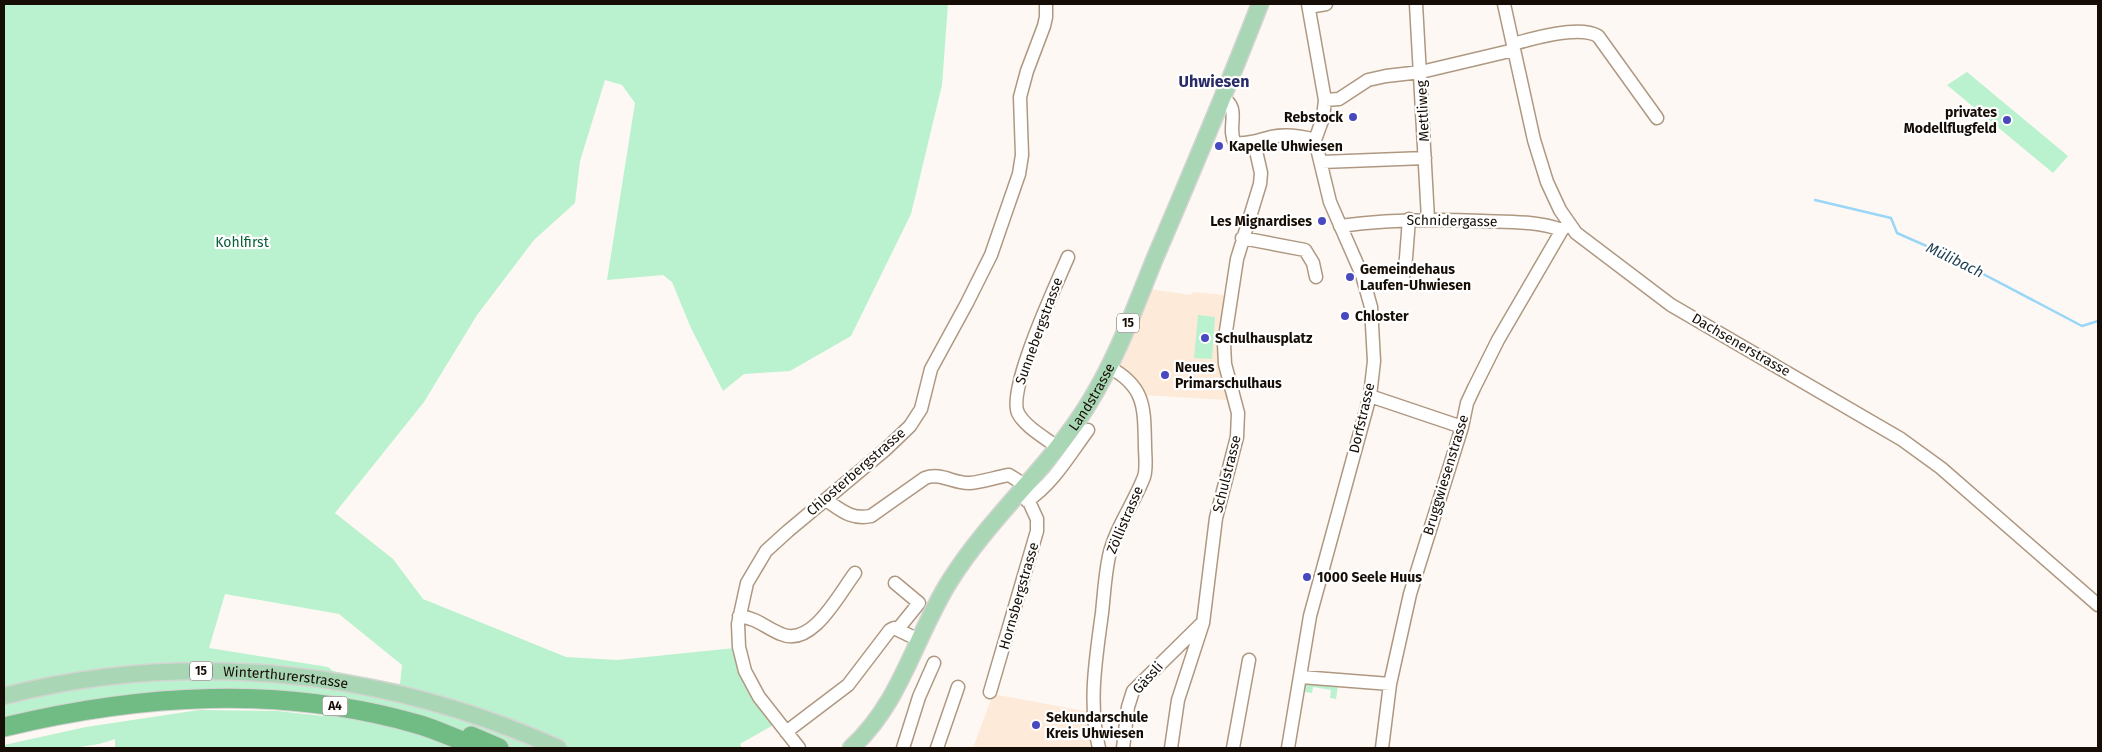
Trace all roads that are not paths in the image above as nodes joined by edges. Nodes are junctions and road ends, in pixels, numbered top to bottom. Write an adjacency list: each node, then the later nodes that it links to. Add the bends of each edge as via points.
1 (1046, 4): 30 (street, Chlosterbergstrasse, via 1044,26 1020,97 1022,155 1019,174 991,255 931,369 926,397 916,418 885,450)
2 (1260, 4): 9 (main road, Landstrasse / 15)
3 (1326, 4): 6 (street)
4 (1416, 4): 8 (street, Mettliweg)
5 (1504, 4): 7 (street, Dachsenerstrasse)
6 (1308, 5): 10 (street)
7 (1514, 47): 8 (street); 11 (street, via 1550,34 1592,32); 19 (street, Dachsenerstrasse, via 1540,161)
8 (1421, 72): 10 (street, via 1368,80 1339,99); 14 (street, Mettliweg)
9 (1222, 98): 13 (street, via 1232,109 1235,143); 24 (main road, Landstrasse / 15)
10 (1324, 100): 12 (street, via 1323,118)
11 (1657, 118)
12 (1315, 140): 13 (street, via 1273,136); 15 (street, Dorfstrasse)
13 (1254, 142): 20 (street, Schulstrasse, via 1261,173 1260,184)
14 (1425, 158): 15 (street); 17 (street, Mettliweg)
15 (1322, 162): 18 (street, Dorfstrasse, via 1327,190)
16 (1408, 219): 17 (street, Schnidergasse); 18 (street, Schnidergasse); 22 (street, via 1402,278)
17 (1428, 219): 19 (street, Schnidergasse, via 1542,223)
18 (1340, 226): 22 (street, Dorfstrasse)
19 (1565, 227): 26 (street, Bruggwiesenstrasse, via 1498,340 1467,403); 33 (street, Dachsenerstrasse, via 1671,305 1901,439 1941,468)
20 (1242, 238): 23 (street, via 1305,250 1313,263); 35 (street, Schulstrasse, via 1224,344 1225,364 1238,413 1237,438 1216,518)
21 (1068, 257): 28 (street, Sunnebergstrasse, via 1043,314 1016,399 1022,419)
22 (1362, 275): 25 (street, Dorfstrasse, via 1373,325 1374,361)
23 (1316, 277)
24 (1109, 367): 28 (main road, Landstrasse / 15, via 1091,401); 57 (street, Zöllistrasse, via 1128,379 1141,398 1145,474 1109,557 1093,676)
25 (1370, 396): 26 (street); 40 (street, Dorfstrasse, via 1310,616)
26 (1462, 427): 41 (street, Bruggwiesenstrasse, via 1410,594)
27 (1088, 430): 29 (street, via 1047,484)
28 (1058, 448): 29 (main road, Landstrasse / 15)
29 (1024, 496): 30 (street, Hornsbergstrasse, via 1020,482 1009,475 966,483 932,476 870,516 851,516); 37 (main road, Landstrasse / 15, via 992,525 953,576); 43 (street, Hornsbergstrasse, via 1037,519 1035,542)
30 (826, 500): 34 (street, Chlosterbergstrasse, via 766,551 747,583)
31 (855, 573): 34 (street, via 819,622 805,634 786,636 758,620)
32 (895, 583): 36 (street, via 919,603)
33 (2098, 605)
34 (739, 616): 48 (street, Chlosterbergstrasse, via 739,647 745,670 759,697)
35 (1203, 623): 58 (street, Gässli, via 1133,691); 59 (street, Schulstrasse, via 1178,700)
36 (898, 629): 37 (street); 48 (street, via 886,634 848,685)
37 (919, 640): 54 (main road, Landstrasse / 15, via 880,716)
38 (1250, 660): 60 (street)
39 (934, 663): 55 (street)
40 (1301, 677): 41 (street); 61 (street, Dorfstrasse)
41 (1390, 684): 62 (street, Bruggwiesenstrasse)
42 (958, 686): 56 (street)
43 (990, 692)
44 (4, 696): 52 (main road, Winterthurerstrasse / 15, via 62,683 125,675 205,671 275,674 360,685 432,701)
45 (58, 715): 46 (highway, A4, via 158,700 249,698 326,705); 47 (highway, A4); 49 (highway)
46 (418, 724): 50 (highway, A4); 51 (highway, A4, via 449,729)
47 (4, 727)
48 (786, 732): 53 (street, Chlosterbergstrasse)
49 (4, 734)
50 (481, 748)
51 (500, 748)
52 (558, 748)
53 (799, 748)
54 (851, 748)
55 (903, 748)
56 (937, 748)
57 (1099, 748)
58 (1123, 748)
59 (1171, 748)
60 (1233, 748)
61 (1288, 748)
62 (1382, 748)

